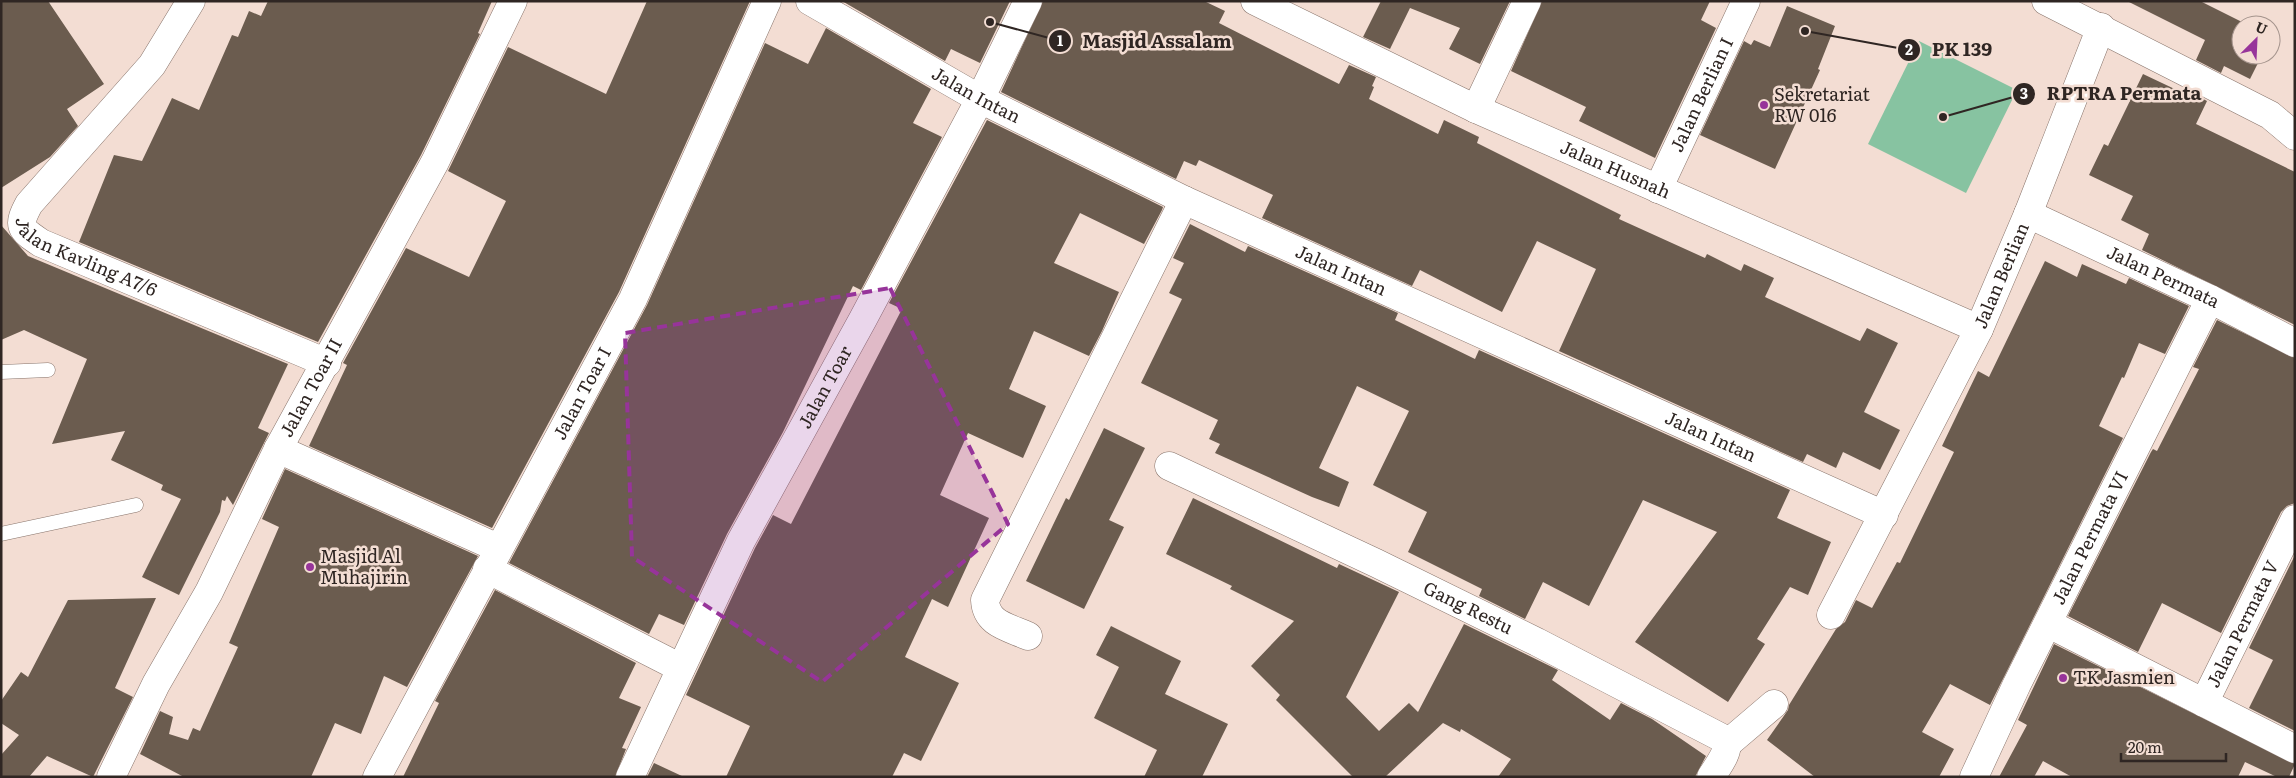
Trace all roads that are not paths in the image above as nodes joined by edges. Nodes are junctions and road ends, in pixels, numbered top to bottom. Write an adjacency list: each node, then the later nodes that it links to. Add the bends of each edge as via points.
1 (191, 1): 20 (street, Jalan Kavling A7/6, via 152,65 29,204 21,219 22,227 40,243)
2 (513, 1): 20 (street, Jalan Toar II, via 436,162)
3 (767, 1): 29 (street, Jalan Toar I, via 633,299)
4 (810, 1): 11 (street, Jalan Intan)
5 (1028, 1): 11 (street, Jalan Toar)
6 (1254, 1): 12 (street, Jalan Husnah)
7 (1526, 1): 12 (street)
8 (1746, 1): 14 (street, Jalan Berlian I)
9 (2046, 1): 10 (street)
10 (2101, 27): 13 (street, via 2270,116); 16 (street, Jalan Berlian)
11 (980, 99): 15 (street, Jalan Intan); 33 (street, Jalan Toar, via 864,319 741,541)
12 (1476, 109): 14 (street, Jalan Husnah)
13 (2295, 136)
14 (1658, 189): 18 (street, Jalan Husnah)
15 (1184, 200): 26 (street, Jalan Intan); 32 (street, via 985,600 991,620)
16 (2028, 214): 17 (street, Jalan Permata); 18 (street, Jalan Berlian)
17 (2210, 299): 19 (street, Jalan Permata); 31 (street, Jalan Permata VI)
18 (1979, 329): 26 (street, Jalan Berlian)
19 (2295, 343)
20 (327, 363): 23 (street, Jalan Toar II)
21 (48, 370): 22 (lane)
22 (1, 372)
23 (278, 449): 29 (street); 38 (street, Jalan Toar II, via 209,592 156,684)
24 (1169, 466): 36 (street, Gang Restu, via 1537,642 1726,740)
25 (136, 505): 28 (lane)
26 (1884, 515): 30 (street, Jalan Berlian)
27 (2295, 519): 34 (street, Jalan Permata V)
28 (1, 534)
29 (493, 559): 33 (street); 39 (street, Jalan Toar I)
30 (1831, 616)
31 (2049, 624): 34 (street); 42 (street, Jalan Permata VI)
32 (1028, 636)
33 (681, 668): 40 (street, Jalan Toar)
34 (2204, 703): 37 (street)
35 (1774, 704): 36 (street)
36 (1727, 744): 41 (street, via 1725,754)
37 (2295, 749)
38 (111, 777)
39 (377, 777)
40 (630, 777)
41 (1710, 777)
42 (1974, 777)

